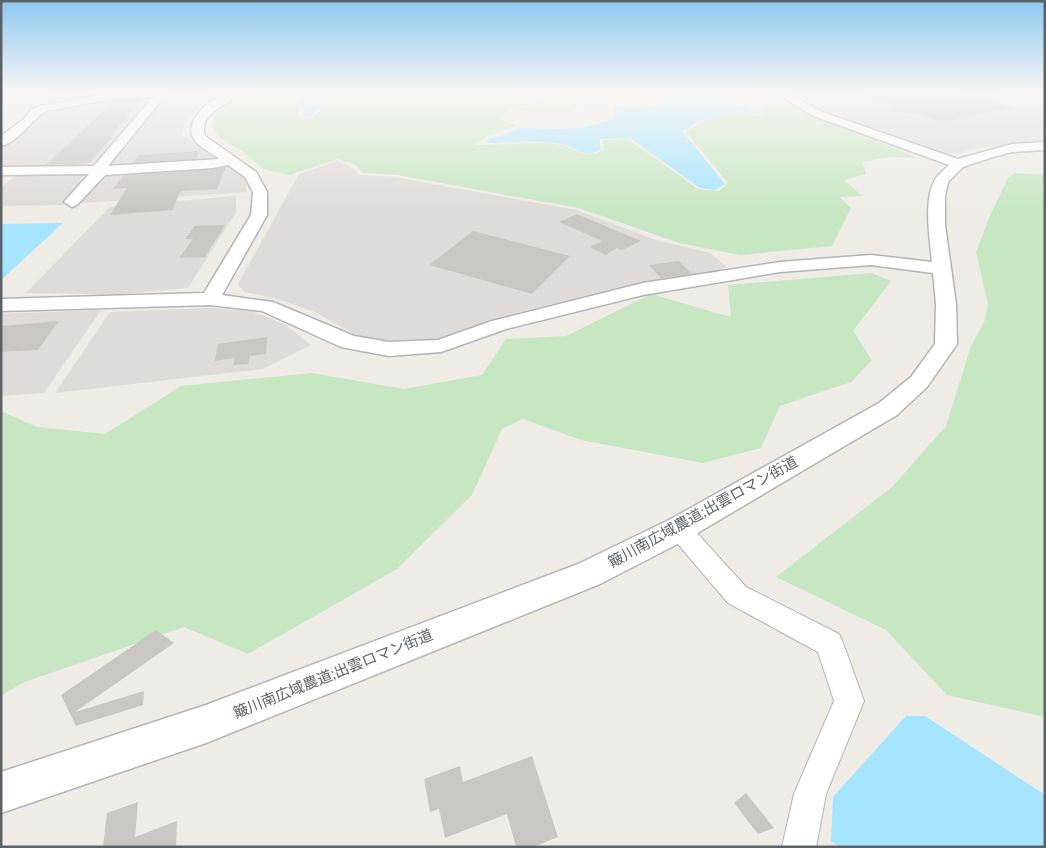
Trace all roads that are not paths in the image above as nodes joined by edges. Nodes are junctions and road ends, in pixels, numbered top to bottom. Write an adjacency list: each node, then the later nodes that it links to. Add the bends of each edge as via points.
1 (15, 132): 5 (street)
2 (129, 132): 9 (street, via 101,165)
3 (198, 132): 7 (street, via 199,138)
4 (867, 132): 8 (street)
5 (1, 142)
6 (1045, 146): 8 (street, 簸川南広域農道;出雲ロマン街道, via 1012,148)
7 (230, 160): 9 (street, via 213,164); 13 (street, via 251,175 260,192 259,215)
8 (958, 164): 12 (street, 簸川南広域農道;出雲ロマン街道, via 940,181 937,196)
9 (101, 170): 10 (street); 11 (street)
10 (1, 171)
11 (72, 202)
12 (942, 269): 13 (street, via 871,260 780,267 643,290 499,326 441,346 389,349 349,342 266,306); 15 (street, 簸川南広域農道;出雲ロマン街道, via 946,344 920,382 888,409)
13 (210, 299): 14 (street)
14 (1, 304)
15 (679, 529): 16 (street, 簸川南広域農道;出雲ロマン街道, via 589,574 333,675 206,724); 17 (street, via 737,595 829,643 849,701 810,794)
16 (1, 793)
17 (799, 847)

